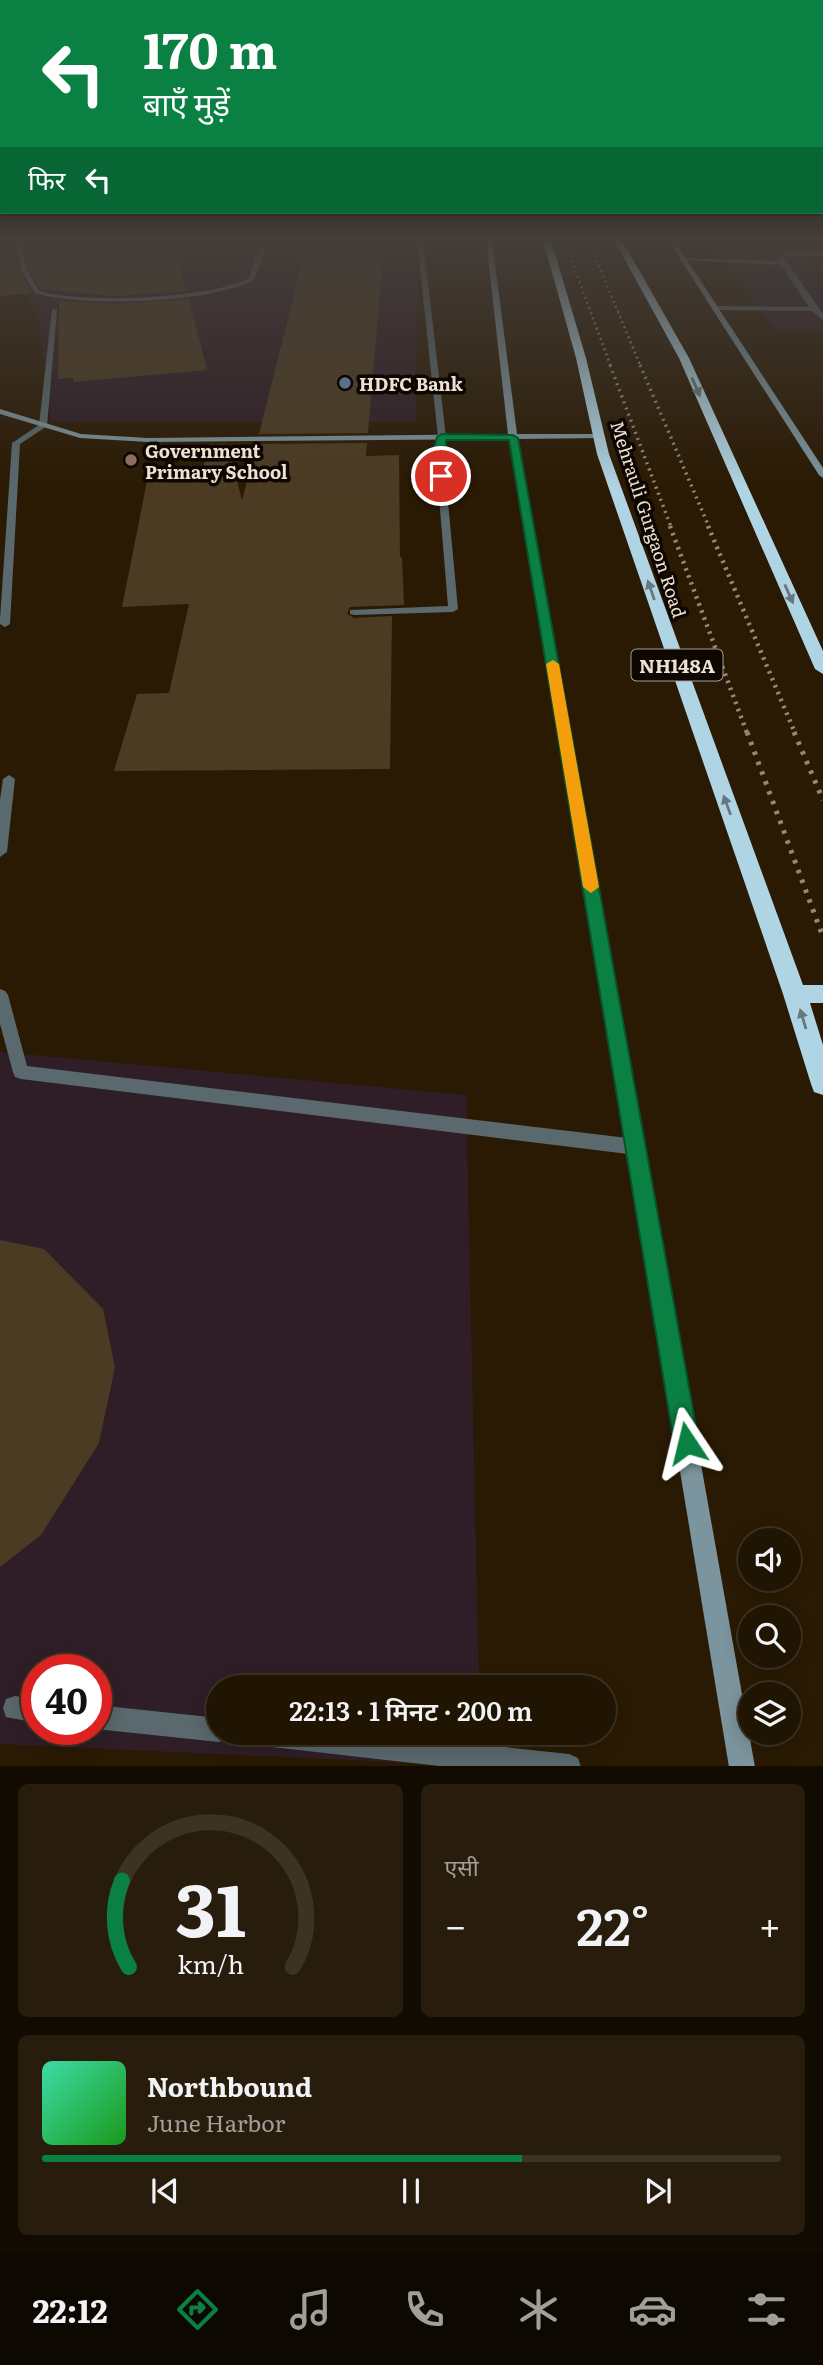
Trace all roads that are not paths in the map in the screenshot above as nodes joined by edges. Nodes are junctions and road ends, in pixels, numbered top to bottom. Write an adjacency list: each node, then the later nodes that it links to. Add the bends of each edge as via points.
1 (53, 322): 8 (lane)
2 (429, 322): 10 (lane)
3 (499, 322): 11 (street)
4 (569, 322): 9 (highway, Mehrauli Gurgaon Road / NH148A)
5 (664, 322): 15 (highway, one-way to 15)
6 (724, 322): 12 (street)
7 (0, 411): 8 (street)
8 (43, 426): 10 (street, via 80,436 148,440); 14 (lane, via 16,443)
9 (600, 436): 11 (street); 18 (highway, Mehrauli Gurgaon Road / NH148A, one-way to 9, via 639,558)
10 (442, 437): 11 (street); 13 (lane, via 439,449 453,609)
11 (513, 438): 22 (street)
12 (823, 475)
13 (354, 612)
14 (5, 624)
15 (823, 669)
16 (9, 779): 17 (lane)
17 (0, 852)
18 (795, 993): 19 (highway); 21 (highway, Mehrauli Gurgaon Road / NH148A, one-way to 18)
19 (823, 994)
20 (0, 995): 22 (lane, via 20,1072)
21 (823, 1084)
22 (636, 1147): 27 (street)
23 (112, 1719): 24 (lane)
24 (206, 1729)
25 (369, 1745): 26 (lane)
26 (569, 1766)
27 (742, 1766)

